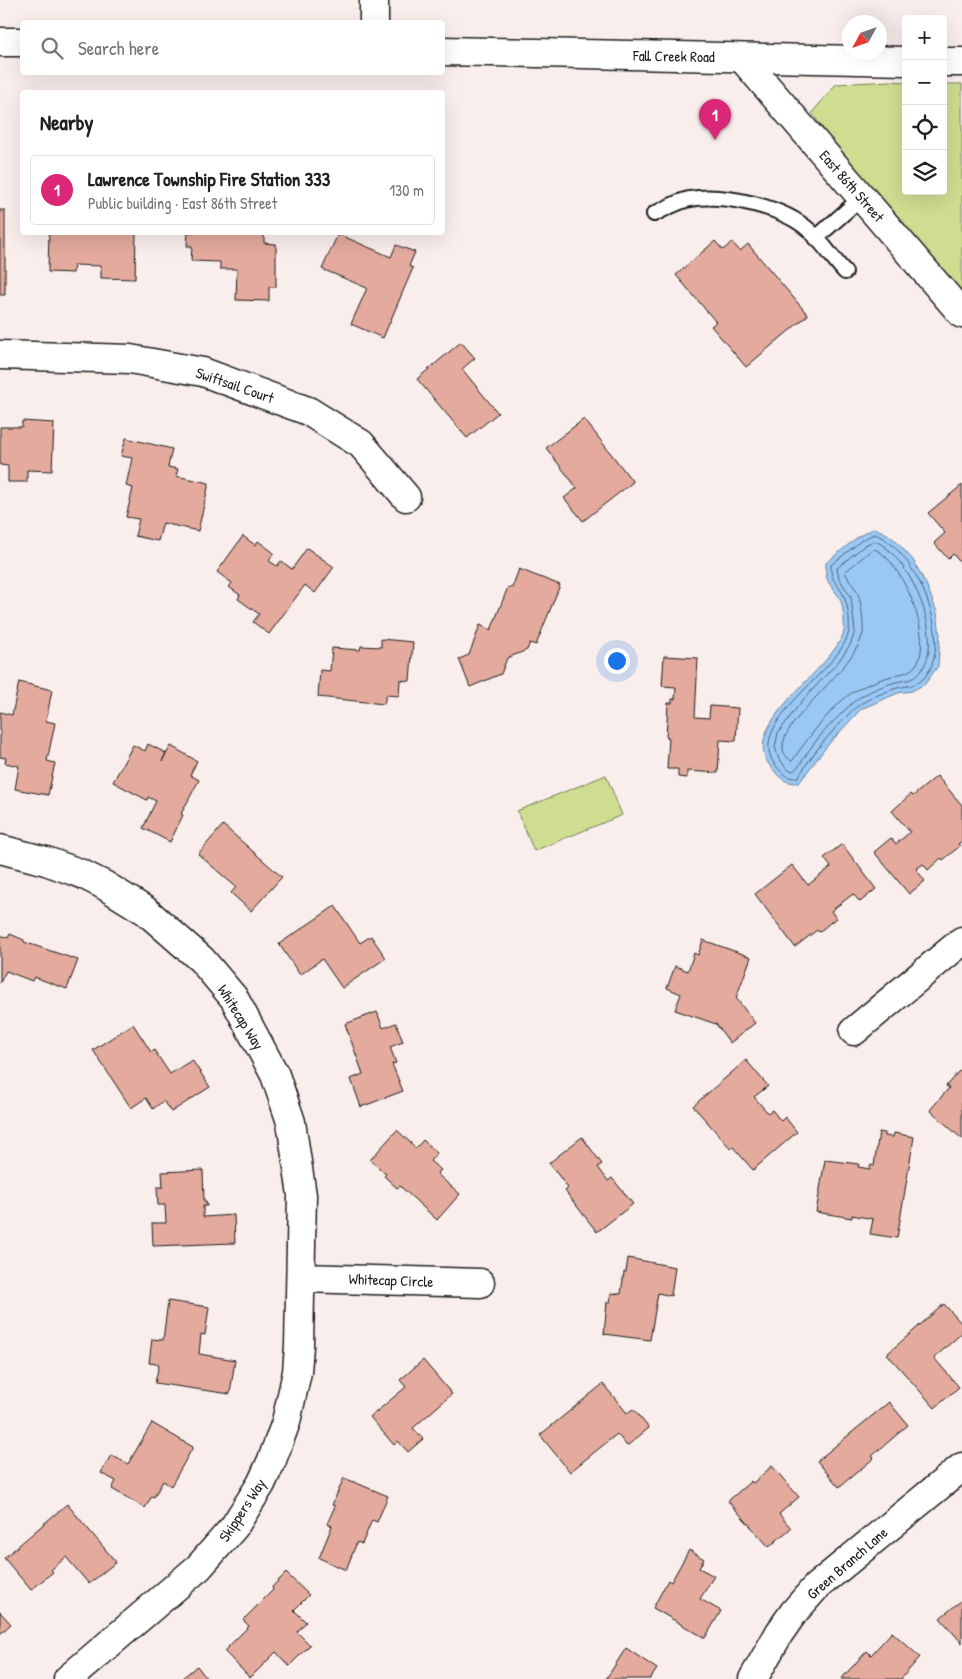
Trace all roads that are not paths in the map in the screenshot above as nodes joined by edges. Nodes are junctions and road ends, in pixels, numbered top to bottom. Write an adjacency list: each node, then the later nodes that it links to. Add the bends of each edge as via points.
1 (374, 0): 2 (street)
2 (374, 20)
3 (0, 42): 4 (street)
4 (20, 42)
5 (445, 51): 6 (street, Fall Creek Road)
6 (742, 58): 7 (street, Fall Creek Road); 10 (street, East 86th Street)
7 (902, 61)
8 (947, 62): 9 (street)
9 (962, 62)
10 (862, 197): 12 (lane); 14 (street, East 86th Street)
11 (654, 214): 12 (lane, via 689,199 724,198 764,206 795,220)
12 (816, 238): 13 (lane)
13 (844, 272)
14 (962, 314)
15 (0, 355): 16 (street, Swiftsail Court, via 130,359 203,372 308,410 361,444)
16 (406, 497)
17 (0, 849): 20 (street, Whitecap Way, via 82,874 146,911 202,960 234,998 275,1075 291,1122 302,1196)
18 (962, 941): 19 (street)
19 (854, 1031)
20 (301, 1278): 21 (street, Whitecap Circle); 23 (street, Skippers Way, via 295,1385 286,1422 254,1495 234,1527 199,1568)
21 (480, 1283)
22 (962, 1467): 24 (street, Green Branch Lane, via 816,1587 780,1632)
23 (68, 1679)
24 (753, 1679)

